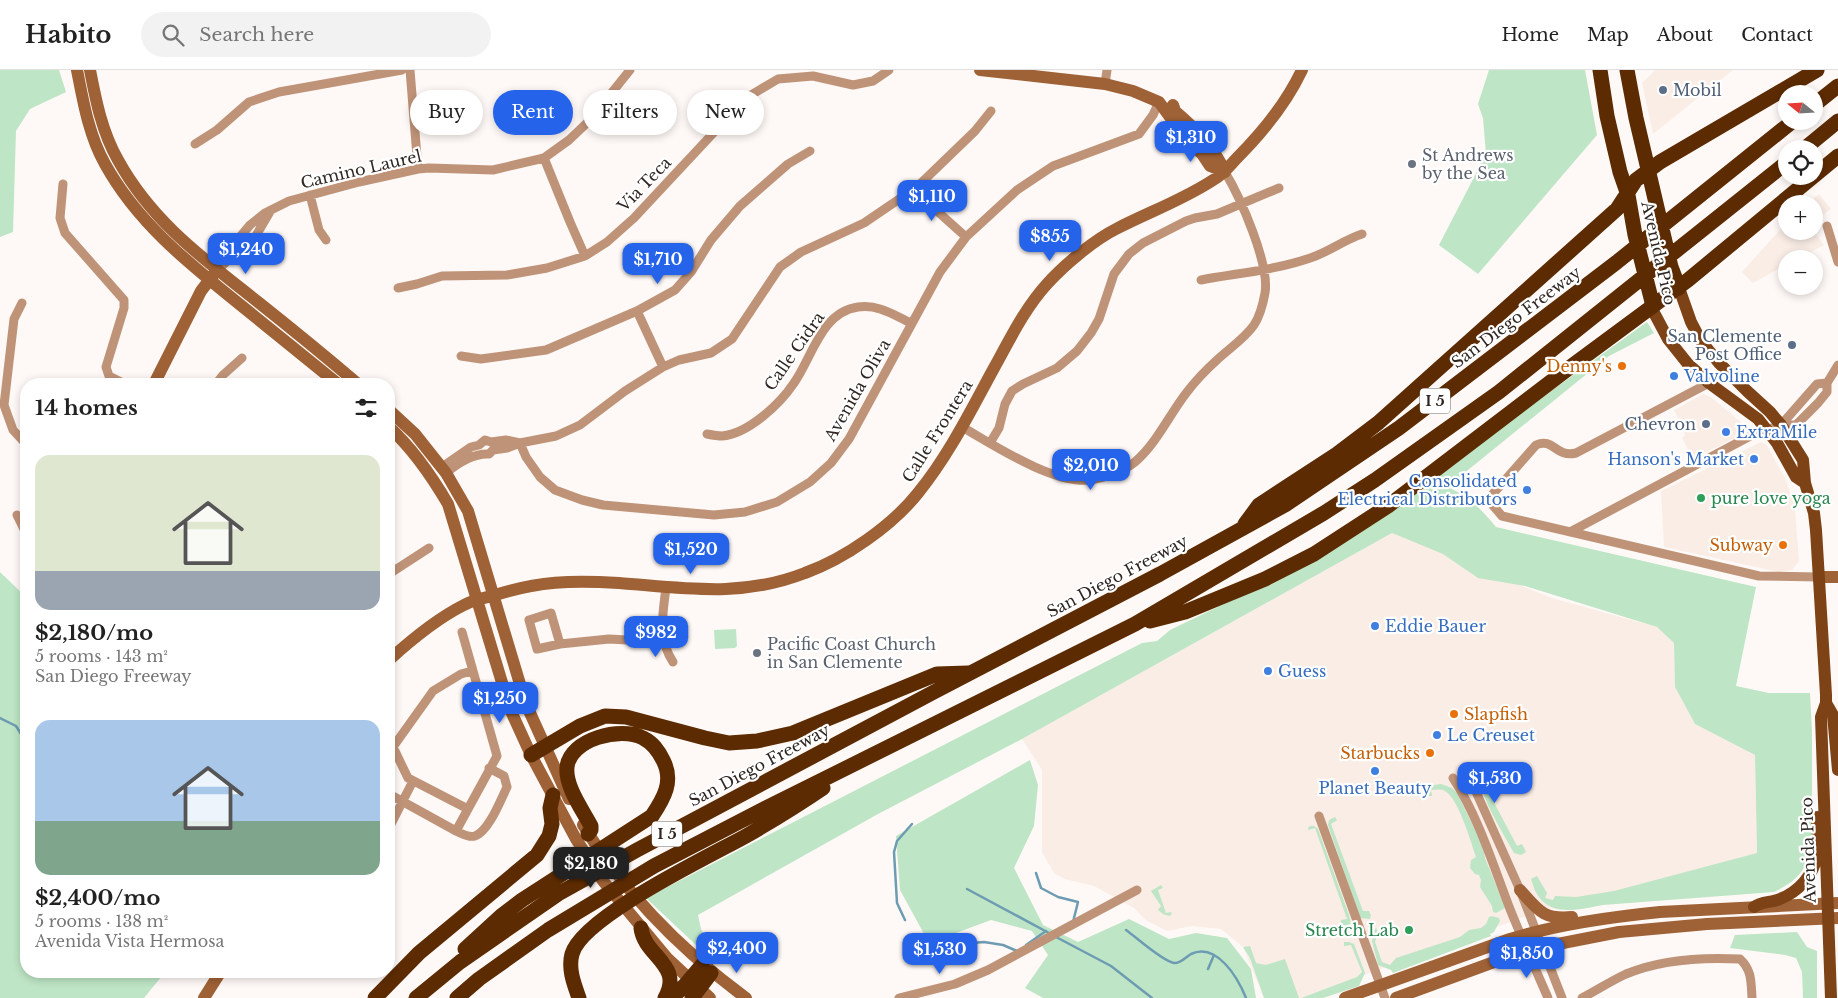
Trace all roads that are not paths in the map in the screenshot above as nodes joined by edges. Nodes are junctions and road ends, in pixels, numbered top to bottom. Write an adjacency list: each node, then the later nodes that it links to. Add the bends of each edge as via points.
1 (77, 70): 49 (main road, via 86,116 104,163 126,198 160,238)
2 (90, 70): 49 (main road, via 98,112 117,159 137,191)
3 (402, 70): 22 (street, via 279,92 249,102)
4 (410, 70): 27 (street)
5 (630, 70): 26 (street, Camino Laurel, via 589,121 570,140)
6 (889, 70): 46 (street, Via Teca, via 873,82 853,84 813,76 778,79 746,98 634,218 608,242)
7 (980, 70): 13 (main road)
8 (1107, 70): 13 (street)
9 (1302, 70): 30 (main road, Calle Frontera, via 1288,98)
10 (1600, 70): 35 (highway, Avenida Pico, via 1607,116)
11 (1628, 70): 29 (highway)
12 (1817, 70): 29 (highway)
13 (1105, 84): 16 (main road)
14 (1838, 86): 15 (highway)
15 (1823, 98)
16 (1159, 102): 19 (main road, via 1180,126); 19 (main road, via 1173,105); 43 (street, Avenida Oliva, via 1139,134 1053,166 1016,190)
17 (991, 112): 32 (street)
18 (1838, 121): 21 (highway)
19 (1192, 129): 23 (main road); 23 (main road, via 1205,129 1210,139)
20 (1782, 130): 81 (highway, San Diego Freeway / I 5, via 1617,262 1399,428 1285,505)
21 (1815, 140)
22 (195, 144)
23 (1204, 147): 30 (main road, via 1202,154 1210,166)
24 (810, 151): 55 (street, via 788,164 740,206 675,290)
25 (1838, 156): 52 (highway)
26 (544, 158): 27 (street, Camino Laurel, via 493,170); 46 (street)
27 (418, 169): 34 (street, Camino Laurel)
28 (1778, 169): 90 (highway, I 5, via 1499,392 1375,480 1275,543)
29 (1648, 170): 35 (highway, via 1636,180); 52 (highway)
30 (1225, 172): 36 (street); 70 (main road, Calle Frontera, via 1182,198 1113,230 1077,256 1047,284 1016,328)
31 (62, 184): 61 (street, via 60,218 65,233 124,300 106,367)
32 (917, 187): 43 (street, via 937,211); 60 (street, via 864,223 800,252 780,267 732,339 711,353)
33 (1278, 188): 36 (street)
34 (310, 195): 37 (street, Camino Laurel); 44 (street, via 319,230)
35 (1628, 195): 54 (highway, Avenida Pico); 81 (highway, via 1617,209 1378,424 1258,505)
36 (1242, 202): 48 (street); 76 (street, via 1217,214 1186,221 1129,254 1114,274 1091,334 1057,368 1012,392)
37 (271, 210): 38 (street, Camino Laurel); 40 (street)
38 (250, 225): 40 (street); 42 (street, Camino Laurel)
39 (1827, 226): 47 (street)
40 (259, 232): 45 (street)
41 (1362, 234): 48 (street, via 1312,258)
42 (240, 235): 45 (street); 49 (street, Camino Laurel)
43 (966, 237): 56 (street, Avenida Oliva, via 940,272)
44 (326, 240)
45 (248, 244): 49 (street)
46 (585, 256): 51 (street, Via Teca, via 547,268 507,274 442,276)
47 (1838, 262)
48 (1264, 270): 50 (street); 76 (street, via 1266,291 1254,325 1187,392 1133,464 1105,476 1074,480 1046,473)
49 (213, 275): 62 (main road, via 200,291); 64 (main road); 65 (main road)
50 (1201, 280)
51 (398, 288)
52 (1679, 288): 54 (highway); 69 (main road, via 1701,341)
53 (22, 303): 74 (street, via 14,319 4,404 13,430)
54 (1652, 307): 66 (main road, Avenida Pico, via 1668,339); 90 (highway, via 1388,506 1314,554 1185,612)
55 (637, 311): 57 (street, via 546,350 481,359); 60 (street)
56 (911, 323): 73 (street, Calle Cidra, via 882,308 857,307 837,316 823,330 794,384 770,410 745,429 723,436); 75 (street, Avenida Oliva, via 849,439 831,463 810,482 777,502 745,512 714,515 603,505 582,500 555,490 540,477)
57 (461, 356)
58 (242, 358): 63 (street)
59 (1838, 365): 67 (street)
60 (663, 367): 75 (street, via 580,425 556,436)
61 (113, 378)
62 (157, 378)
63 (221, 378)
64 (331, 378)
65 (350, 378)
66 (1709, 383): 71 (main road, Avenida Pico); 82 (street, via 1576,453 1559,452 1549,443 1536,445 1491,496 1490,502 1502,516)
67 (1826, 384): 69 (street, via 1816,384); 69 (street, via 1827,392 1796,425)
68 (395, 416): 77 (main road, via 415,434)
69 (1781, 425): 71 (street); 78 (main road, via 1803,460)
70 (962, 427): 76 (street); 87 (main road, Calle Frontera, via 917,495 891,521 850,551 806,573 741,589)
71 (1768, 430): 78 (main road, Avenida Pico, via 1796,477); 82 (street, via 1754,434)
72 (395, 433): 89 (main road, via 407,444 448,504)
73 (707, 434)
74 (20, 438)
75 (520, 443): 77 (street, via 506,440 492,446 489,454 481,449)
76 (990, 443)
77 (444, 470): 88 (main road, via 468,511)
78 (1805, 483): 86 (main road, Avenida Pico, via 1814,513)
79 (17, 515): 80 (street)
80 (20, 521)
81 (1243, 527): 97 (highway, San Diego Freeway / I 5)
82 (1570, 532): 86 (street, via 1759,576)
83 (429, 548): 84 (street)
84 (395, 570)
85 (1838, 576): 86 (main road)
86 (1818, 577): 98 (main road, Avenida Pico)
87 (666, 588): 88 (main road, Calle Frontera, via 562,581 532,584); 92 (street)
88 (493, 595): 89 (main road, Calle Frontera); 100 (main road)
89 (476, 600): 94 (main road, Calle Frontera, via 408,642); 100 (main road, via 510,709)
90 (1135, 624): 101 (highway, I 5)
91 (462, 632): 96 (street)
92 (663, 642): 93 (street, via 609,639); 95 (street)
93 (560, 644): 93 (street, via 537,650 529,620 552,613)
94 (395, 654)
95 (673, 662)
96 (472, 671): 99 (street, via 433,691); 103 (street, via 496,756)
97 (972, 673): 100 (highway, via 937,674 793,733 758,741 729,743 626,717 606,716 580,726); 137 (highway, San Diego Freeway / I 5, via 558,894)
98 (1826, 703): 104 (main road, Avenida Pico, via 1833,715); 108 (main road, Avenida Pico, via 1821,716)
99 (395, 742)
100 (537, 751): 109 (main road); 116 (main road, via 574,810)
101 (877, 753): 138 (highway, I 5, via 654,866 548,930); 139 (highway, via 804,801 649,889 598,922 580,938 572,954 571,973)
102 (395, 754): 107 (street)
103 (489, 768): 112 (street); 115 (street, via 504,776 507,786 486,827 475,836)
104 (1838, 770)
105 (1468, 774): 118 (street)
106 (1453, 778): 125 (street, via 1487,846)
107 (413, 781): 111 (street); 112 (street)
108 (1824, 786): 119 (main road, Avenida Pico); 120 (main road, via 1817,798 1817,856 1811,872 1796,891 1778,900 1760,902)
109 (553, 795): 116 (main road); 131 (highway, via 549,836 537,855 419,953)
110 (395, 798): 111 (street)
111 (402, 803): 113 (street); 115 (street)
112 (468, 809): 115 (street)
113 (395, 816)
114 (1319, 816): 133 (street)
115 (456, 831)
116 (582, 837): 123 (main road, via 602,881); 128 (main road, via 647,911); 137 (highway, via 591,830 591,826 568,780 567,769 573,751 618,732 642,737 659,751 669,776 664,799 652,816 508,911)
117 (1137, 890): 143 (street, via 988,970 955,984)
118 (1520, 890): 121 (main road, via 1544,915 1556,919 1616,912); 124 (street)
119 (1833, 903): 120 (main road); 122 (main road, Avenida Pico)
120 (1754, 907): 121 (main road)
121 (1631, 915): 124 (main road)
122 (1833, 918): 126 (main road, via 1653,928); 151 (main road, Avenida Pico)
123 (637, 924): 134 (main road); 140 (highway, via 642,938 666,966 671,977 670,990)
124 (1536, 931): 125 (main road); 126 (street)
125 (1520, 935): 127 (street); 133 (main road)
126 (1542, 947): 127 (main road); 148 (street)
127 (1527, 950): 146 (main road); 147 (street)
128 (706, 969): 134 (highway); 142 (main road)
129 (208, 978): 135 (main road)
130 (216, 978): 135 (main road)
131 (395, 978)
132 (395, 978): 136 (highway)
133 (1380, 985): 144 (main road); 145 (street)
134 (698, 991): 141 (highway)
135 (203, 998)
136 (375, 998)
137 (414, 998)
138 (457, 998)
139 (579, 998)
140 (665, 998)
141 (672, 998)
142 (746, 998)
143 (899, 998)
144 (1345, 998)
145 (1384, 998)
146 (1396, 998)
147 (1548, 998)
148 (1562, 998)
149 (1582, 998): 150 (street, via 1639,969 1677,960 1723,958 1740,959 1747,966)
150 (1752, 998)
151 (1831, 998)

